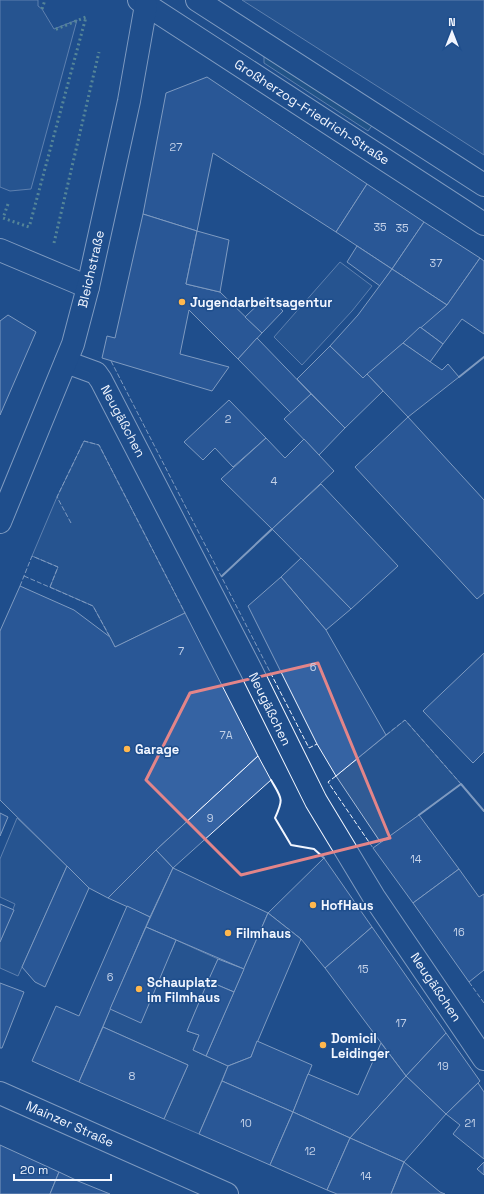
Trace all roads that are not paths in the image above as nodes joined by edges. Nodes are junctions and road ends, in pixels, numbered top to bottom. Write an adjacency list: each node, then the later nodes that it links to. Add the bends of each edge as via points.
1 (197, 0): 5 (main road)
2 (224, 0): 4 (main road)
3 (144, 2): 6 (main road, Großherzog-Friedrich-Straße); 8 (main road, Bleichstraße, via 129,101)
4 (484, 168)
5 (484, 185)
6 (484, 224)
7 (0, 250): 8 (main road)
8 (88, 287): 9 (main road, Bleichstraße)
9 (66, 362): 10 (main road, Bleichstraße); 11 (main road, Neugäßchen, via 96,373 104,385 316,802 374,897)
10 (0, 522)
11 (484, 1059)
12 (0, 1093): 13 (main road, Mainzer Straße)
13 (227, 1194)

